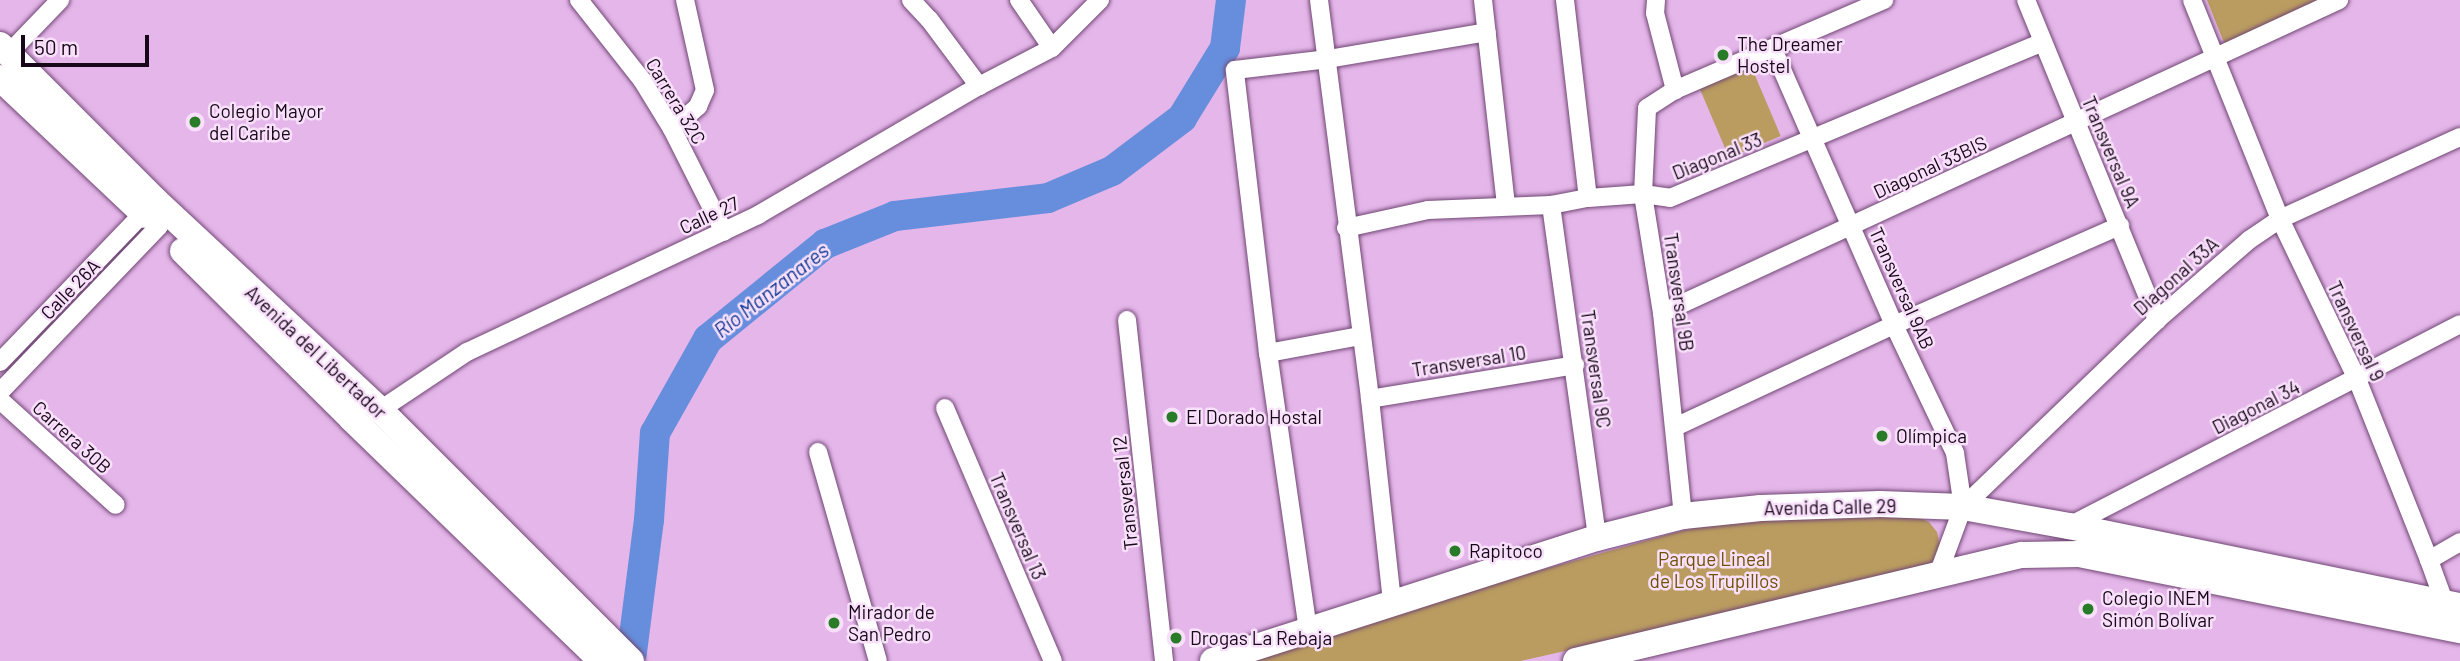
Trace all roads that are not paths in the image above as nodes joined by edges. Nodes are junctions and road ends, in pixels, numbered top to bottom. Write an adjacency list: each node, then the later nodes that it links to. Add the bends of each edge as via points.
1 (60, 0): 18 (street)
2 (579, 0): 26 (street, Carrera 32C, via 642,80)
3 (685, 0): 26 (street, via 705,90 698,106)
4 (911, 0): 23 (street)
5 (1019, 0): 17 (street)
6 (1100, 0): 17 (street, Calle 27)
7 (1319, 0): 21 (street)
8 (1483, 0): 15 (street)
9 (1565, 0): 30 (street)
10 (1656, 0): 24 (street)
11 (1884, 0): 19 (street, Transversal 9B)
12 (2026, 0): 16 (street, Transversal 9A)
13 (2192, 0): 20 (street, Transversal 9)
14 (2339, 0): 20 (street)
15 (1487, 32): 21 (street); 32 (street)
16 (2043, 42): 25 (street, Transversal 9A); 28 (street, Diagonal 33)
17 (1052, 48): 23 (street, Calle 27)
18 (5, 49): 33 (main road, Avenida del Libertador)
19 (1773, 50): 24 (street, Transversal 9B); 28 (street, Transversal 9AB)
20 (2216, 57): 25 (street, Diagonal 33BIS); 34 (street, Transversal 9)
21 (1328, 59): 37 (street); 45 (street, via 1235,70)
22 (0, 78): 33 (main road, Avenida del Libertador)
23 (979, 86): 38 (street, Calle 27)
24 (1675, 90): 29 (street, Transversal 9B, via 1647,108)
25 (2074, 123): 35 (street, Transversal 9A); 36 (street, Diagonal 33BIS)
26 (672, 129): 38 (street, Carrera 32C)
27 (2460, 137): 34 (street, Diagonal 33A)
28 (1813, 138): 29 (street, Diagonal 33, via 1670,198); 36 (street, Transversal 9AB)
29 (1643, 194): 30 (street, Diagonal 33); 39 (street, Transversal 9B)
30 (1588, 198): 31 (street, Diagonal 33)
31 (1551, 205): 32 (street, Diagonal 33); 47 (street, Transversal 9C)
32 (1506, 206): 37 (street, Diagonal 33, via 1428,210)
33 (156, 213): 46 (street, Calle 26A); 49 (street, Calle 26A); 53 (main road, Avenida del Libertador); 64 (main road, Avenida del Libertador, via 352,419)
34 (2280, 219): 41 (street, Diagonal 33A); 48 (street, Transversal 9)
35 (2120, 226): 41 (street, Transversal 9A); 43 (street)
36 (1852, 227): 39 (street, Diagonal 33BIS); 43 (street, Transversal 9AB)
37 (1346, 228): 44 (street)
38 (724, 232): 53 (street, Calle 27, via 467,352)
39 (1662, 313): 54 (street, Transversal 9B)
40 (1127, 320): 72 (street, Transversal 12)
41 (2157, 320): 57 (street, Diagonal 33A)
42 (2460, 324): 48 (street, Diagonal 34)
43 (1894, 325): 54 (street); 57 (street, Transversal 9AB, via 1955,453)
44 (1361, 336): 45 (street); 50 (street)
45 (1268, 353): 67 (street)
46 (0, 362)
47 (1575, 365): 50 (street, Transversal 10); 60 (street, Transversal 9C)
48 (2357, 379): 59 (street, Diagonal 34); 62 (street, Transversal 9)
49 (0, 392)
50 (1370, 399): 65 (street)
51 (0, 400): 56 (street, Carrera 30B)
52 (945, 408): 71 (street, Transversal 13)
53 (380, 410): 64 (main road, Avenida del Libertador)
54 (1675, 427): 58 (street, Transversal 9B)
55 (818, 452): 70 (street)
56 (116, 505)
57 (1963, 507): 58 (main road, Avenida Calle 29, via 1853,505); 59 (main road, Avenida Calle 29); 63 (street)
58 (1684, 516): 60 (main road, Avenida Calle 29)
59 (2069, 526): 66 (main road, Avenida Calle 29)
60 (1597, 538): 65 (main road, Avenida Calle 29)
61 (2460, 542): 62 (street)
62 (2429, 560): 66 (street, Transversal 9)
63 (1939, 572): 66 (main road, via 2022,555 2079,554); 74 (main road)
64 (528, 575): 68 (main road, Avenida del Libertador); 69 (main road, Avenida del Libertador)
65 (1392, 603): 67 (main road, Avenida Calle 29)
66 (2454, 620)
67 (1308, 630): 73 (main road, Avenida Calle 29)
68 (602, 661)
69 (631, 661)
70 (878, 661)
71 (1053, 661)
72 (1164, 661)
73 (1213, 661)
74 (1576, 661)

